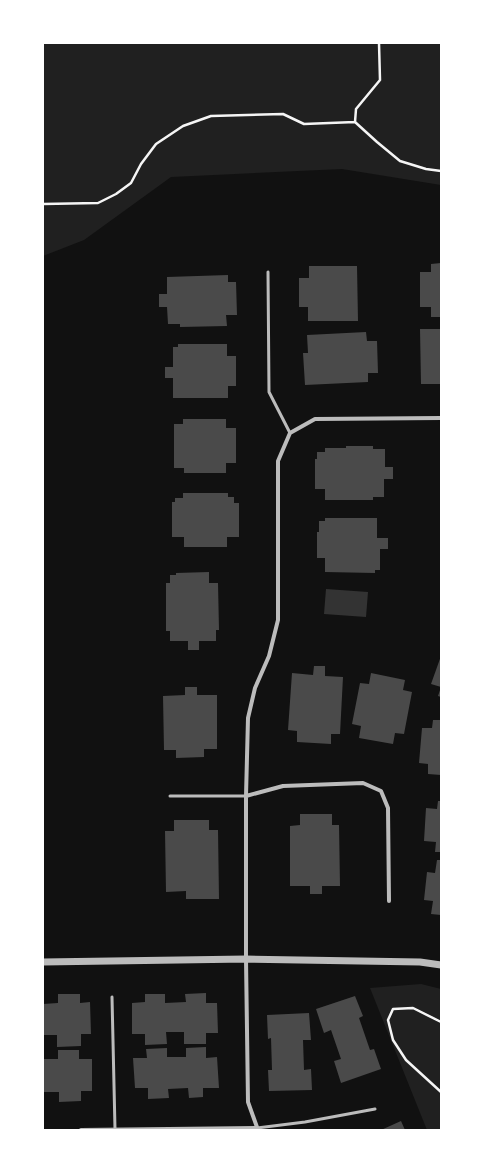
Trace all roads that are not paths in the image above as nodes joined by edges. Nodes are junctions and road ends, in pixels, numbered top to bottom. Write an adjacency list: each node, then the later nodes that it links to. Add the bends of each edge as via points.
1 (268, 272): 3 (lane, via 269,392)
2 (441, 418): 3 (street, via 316,419)
3 (290, 433): 5 (street, via 278,461 278,620 269,656 255,688 248,718)
4 (170, 796): 5 (lane)
5 (246, 796): 6 (street, via 283,786 363,783 381,791 388,808); 7 (street)
6 (389, 901)
7 (246, 959): 8 (street); 9 (street, via 420,962); 12 (street, via 248,1102)
8 (43, 962)
9 (441, 965)
10 (112, 997): 14 (lane)
11 (375, 1108): 12 (lane)
12 (257, 1129): 14 (street)
13 (81, 1130): 14 (street)
14 (115, 1130)

